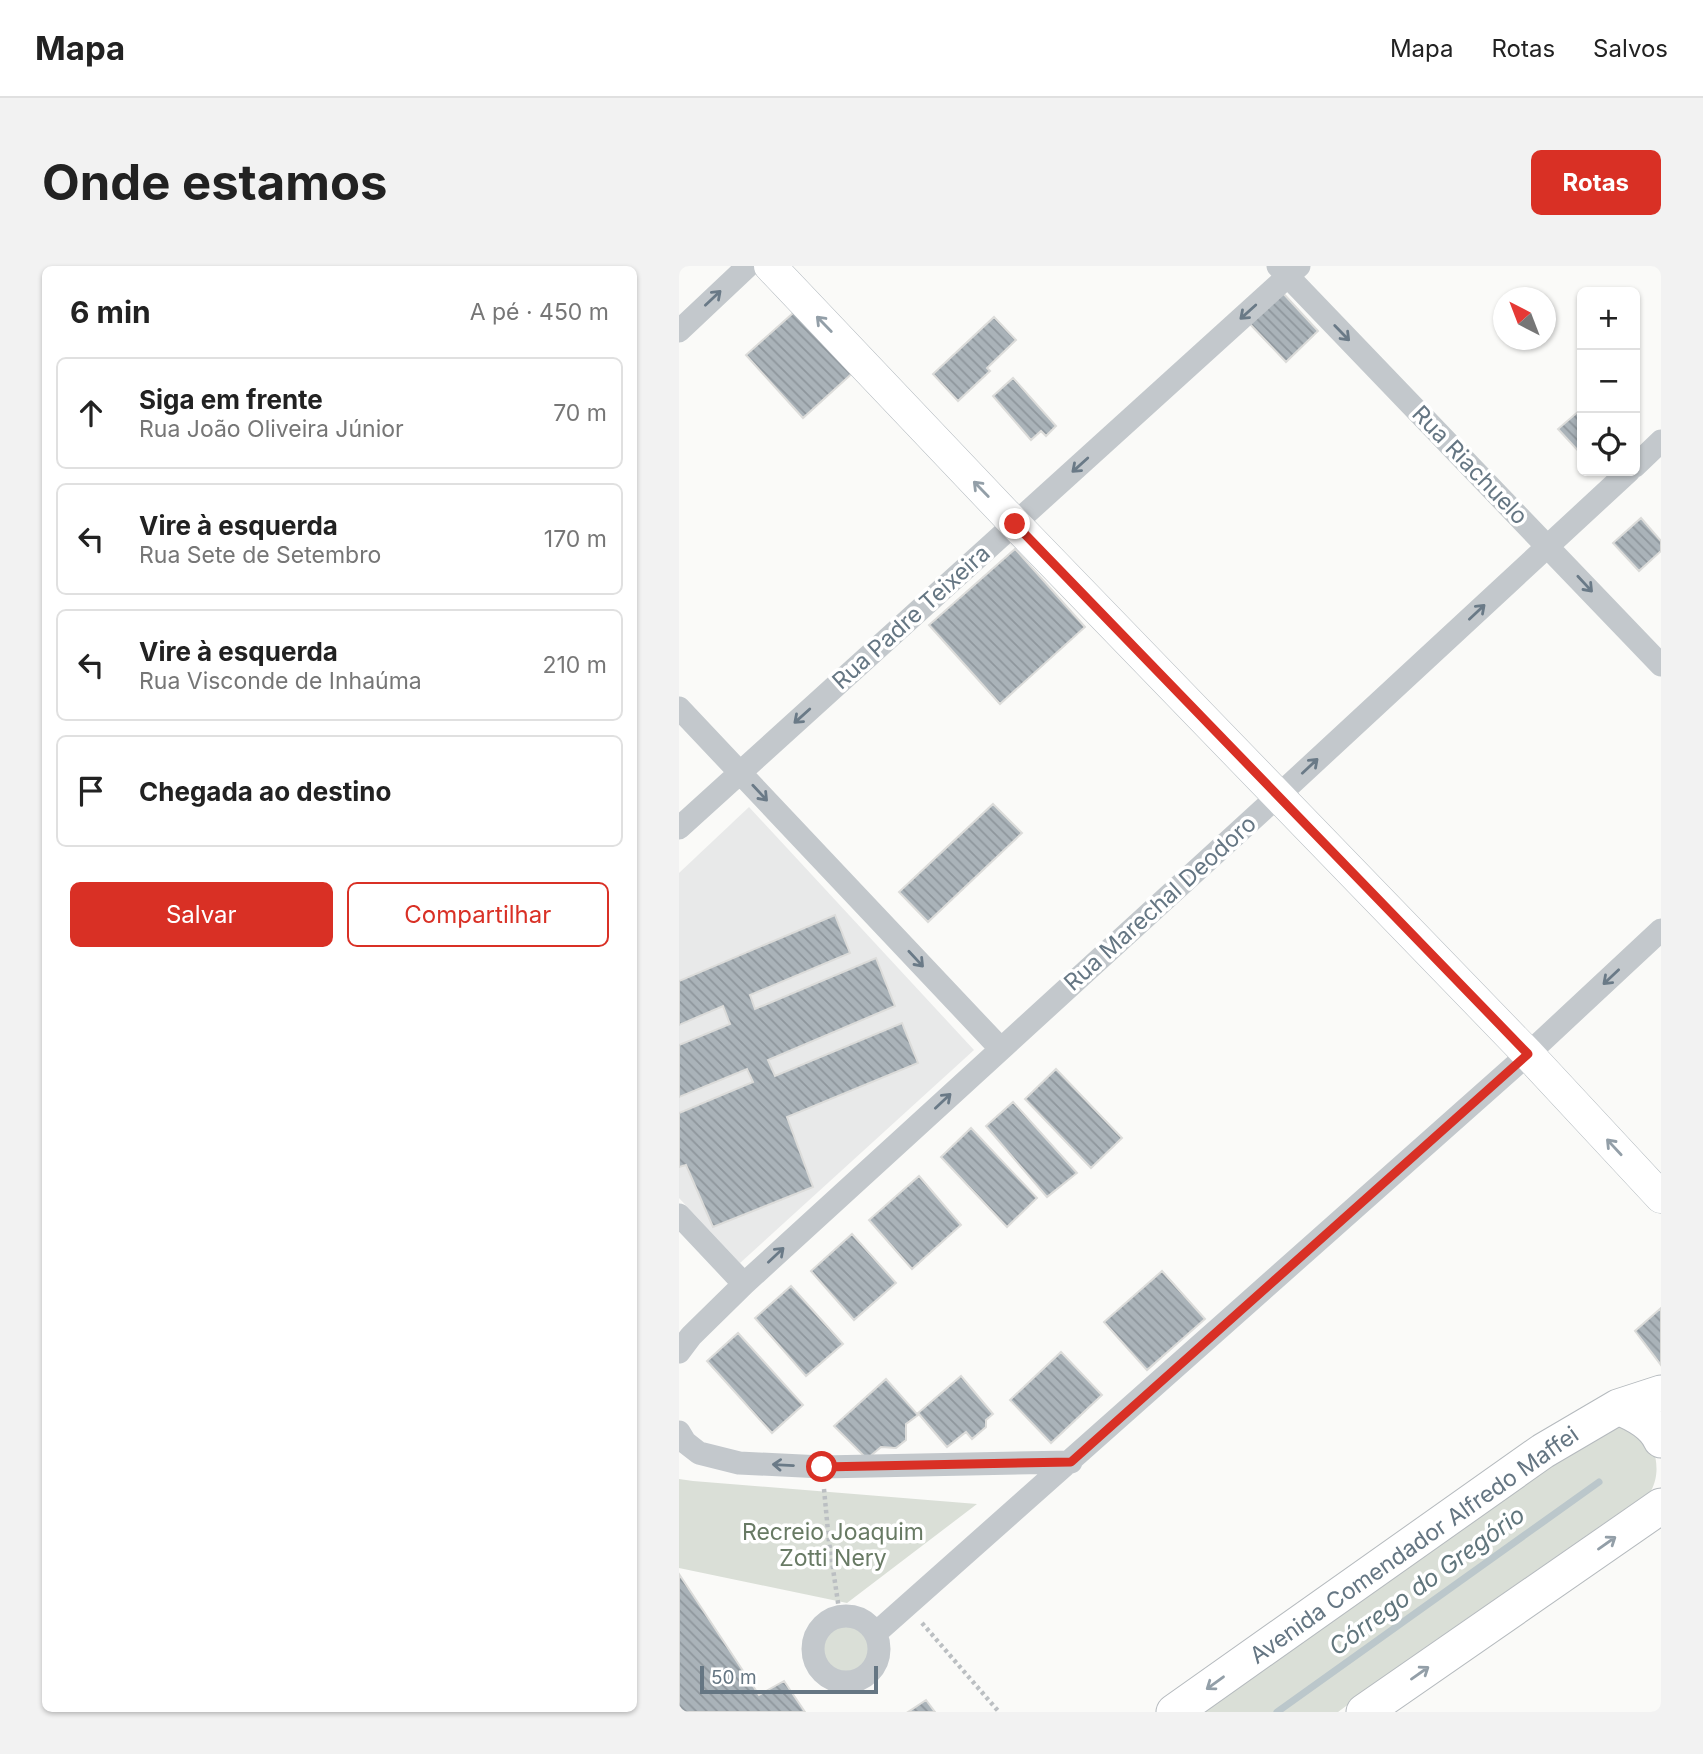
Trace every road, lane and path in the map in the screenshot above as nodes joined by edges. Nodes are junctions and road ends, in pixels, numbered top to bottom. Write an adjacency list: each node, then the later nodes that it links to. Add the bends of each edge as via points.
1 (748, 266): 4 (street, one-way to 1)
2 (770, 266): 8 (street, one-way to 2)
3 (1288, 270): 8 (street, Rua Padre Teixeira, one-way to 8); 9 (street, Rua Riachuelo, one-way to 9)
4 (679, 331)
5 (1661, 441): 6 (street)
6 (1640, 461)
7 (1624, 476): 9 (street, Rua Marechal Deodoro)
8 (1015, 524): 12 (street, Rua Padre Teixeira, one-way to 12); 13 (street)
9 (1549, 546): 10 (street, Rua Riachuelo, one-way to 10); 13 (street, Rua Marechal Deodoro, one-way to 9)
10 (1661, 665)
11 (679, 708): 12 (street)
12 (739, 771): 14 (street, Rua Padre Teixeira); 16 (street, one-way to 16)
13 (1279, 795): 16 (street, Rua Marechal Deodoro); 17 (street)
14 (679, 828)
15 (1661, 930): 17 (street, one-way to 17)
16 (1000, 1048): 20 (street, Rua Marechal Deodoro, one-way to 16)
17 (1528, 1054): 18 (street, one-way to 17); 26 (street)
18 (1661, 1197)
19 (679, 1214): 20 (street)
20 (744, 1284): 21 (street, Rua Marechal Deodoro)
21 (685, 1344)
22 (1661, 1394): 23 (main road, Avenida Comendador Alfredo Maffei)
23 (1618, 1407): 25 (main road, via 1635,1414); 33 (main road, Avenida Comendador Alfredo Maffei, one-way to 33, via 1543,1451)
24 (679, 1432): 27 (street, one-way to 24, via 739,1463 699,1453)
25 (1661, 1440)
26 (1071, 1462): 27 (street); 29 (street)
27 (822, 1467): 30 (path)
28 (1658, 1504): 34 (main road, one-way to 28)
29 (907, 1606): 31 (street); 32 (path)
30 (840, 1616): 31 (street, via 861,1619); 31 (street, via 821,1627 813,1648 819,1669 837,1682 849,1683 869,1674 880,1654)
31 (876, 1633)
32 (999, 1712)
33 (1174, 1712)
34 (1364, 1712)

